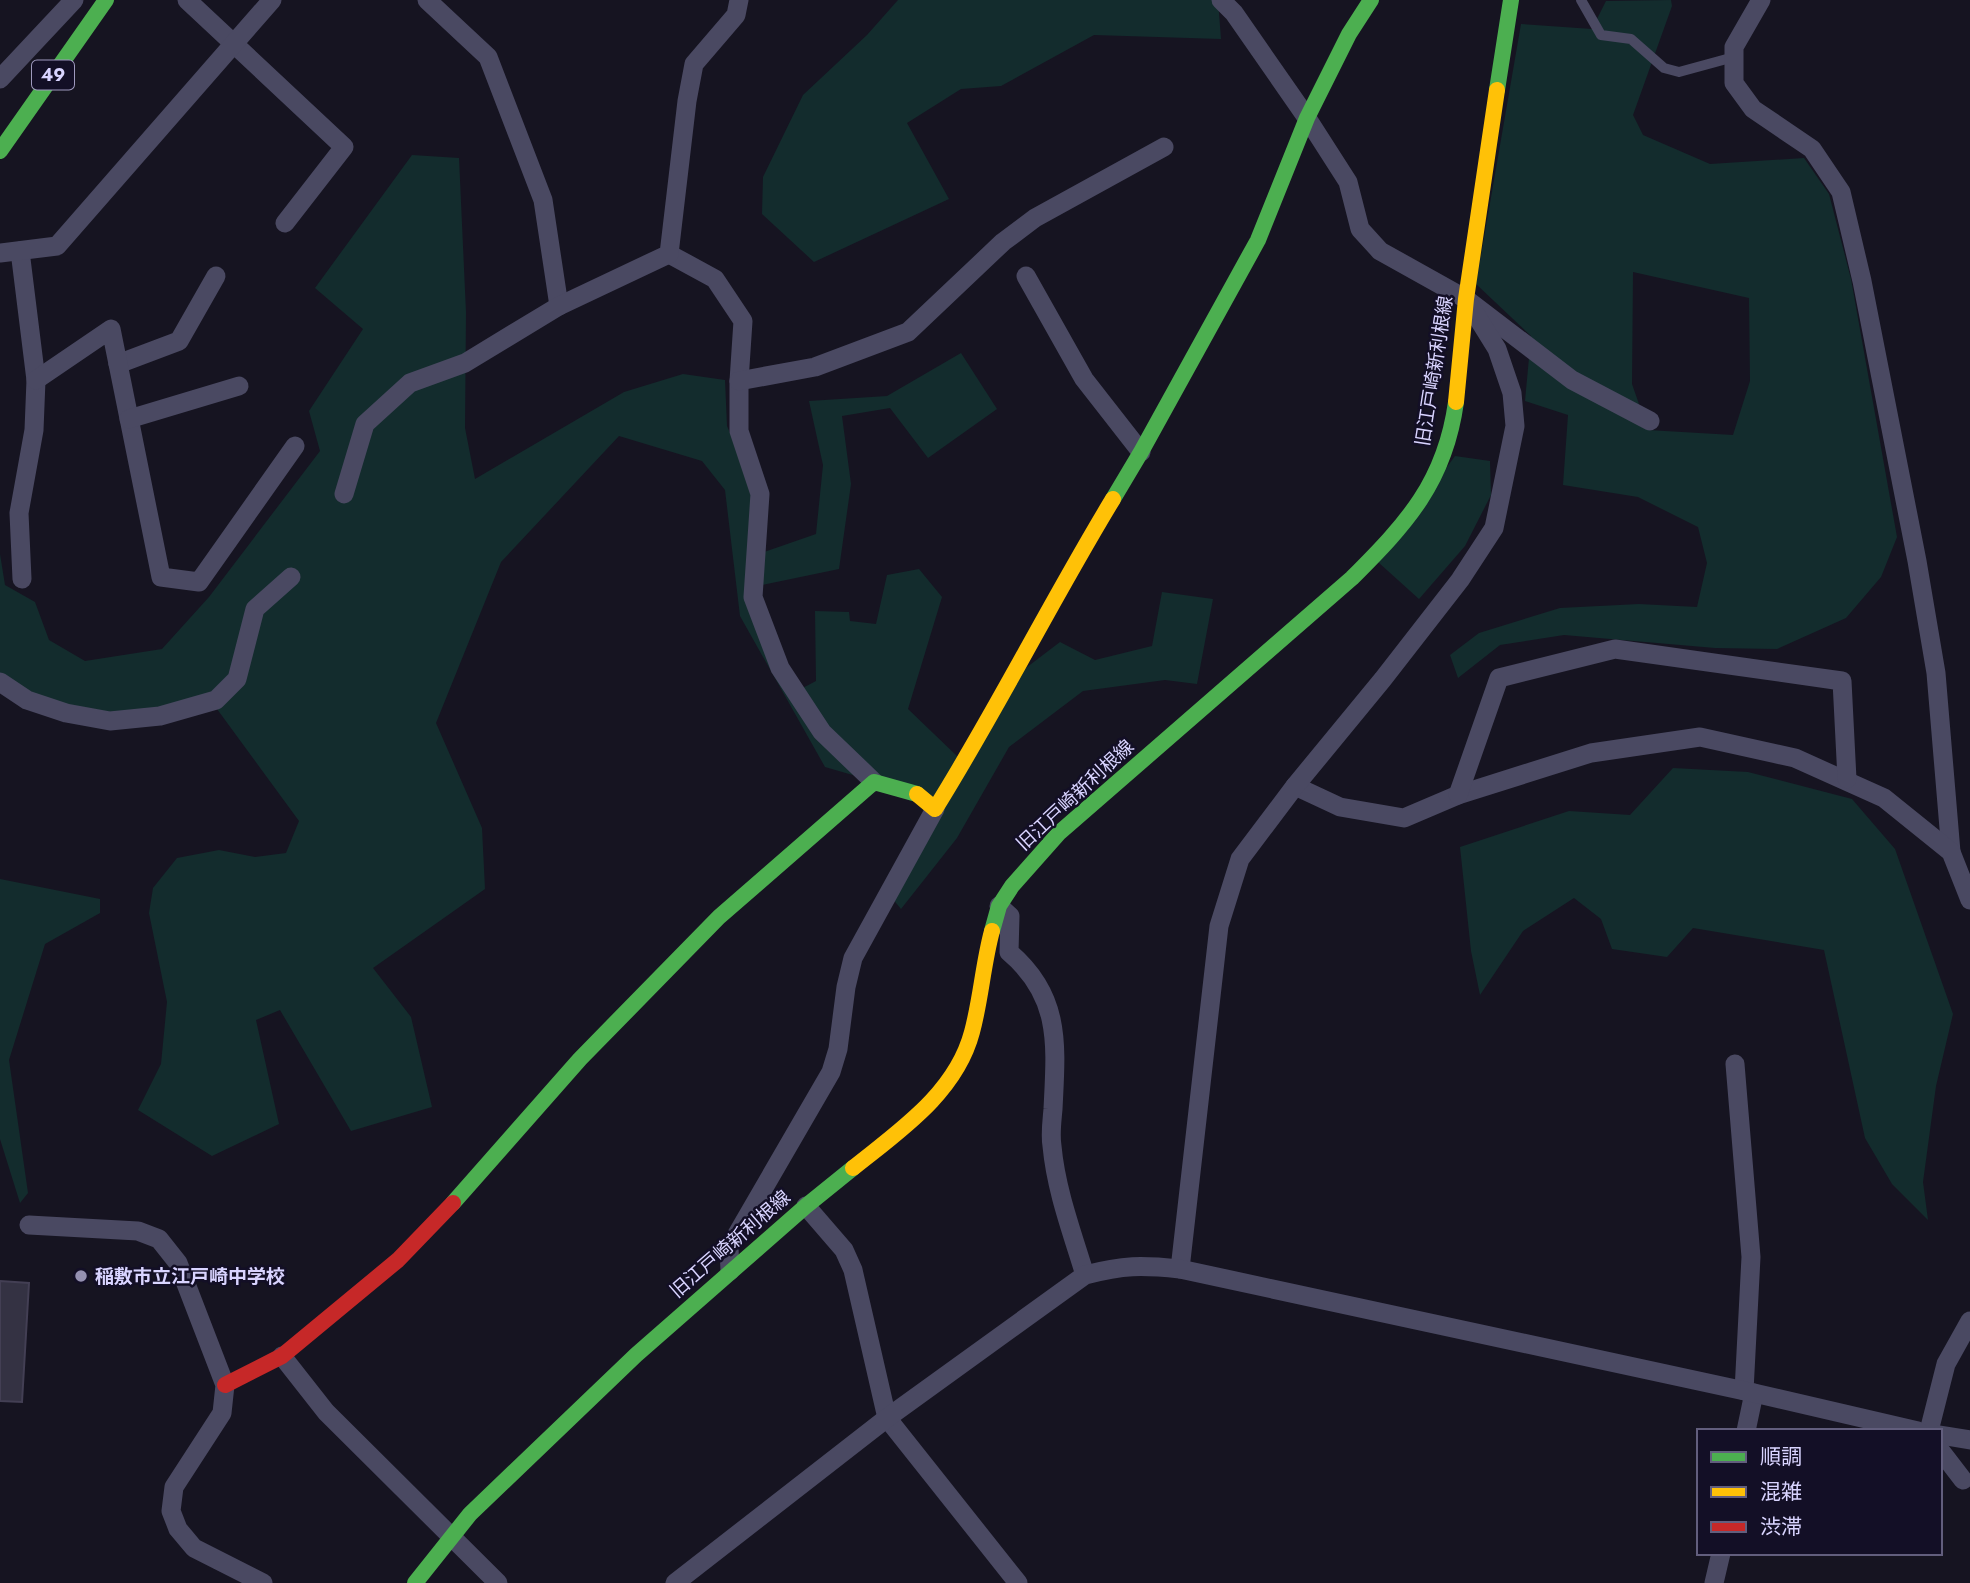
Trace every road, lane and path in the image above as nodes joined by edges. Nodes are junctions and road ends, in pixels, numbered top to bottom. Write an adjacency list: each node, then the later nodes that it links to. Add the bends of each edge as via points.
1 (74, 0): 14 (street)
2 (106, 0): 17 (street, 49)
3 (187, 0): 12 (street)
4 (272, 0): 12 (street)
5 (427, 0): 24 (street, via 488,57 543,200)
6 (739, 0): 20 (street, via 736,16 694,64)
7 (1222, 0): 15 (street)
8 (1371, 0): 15 (street)
9 (1511, 0): 23 (street, 旧江戸崎新利根線)
10 (1581, 0): 13 (lane, via 1601,35 1631,39 1664,68 1679,72)
11 (1761, 0): 13 (street, via 1734,47)
12 (233, 43): 18 (street, via 344,147); 19 (street, via 57,246)
13 (1734, 57): 42 (street, via 1734,83 1754,109 1812,149 1841,192 1934,661)
14 (0, 79)
15 (1307, 118): 23 (street, via 1348,182 1360,229 1380,251); 32 (street, via 1258,240)
16 (1164, 147): 27 (street, via 1035,218 1003,242 908,332 815,367)
17 (0, 151)
18 (285, 223)
19 (10, 252): 26 (street)
20 (669, 254): 24 (street); 27 (street, via 715,279 743,321)
21 (216, 276): 25 (street, via 179,341)
22 (1026, 276): 32 (street, via 1084,379)
23 (1466, 299): 30 (street, via 1572,380); 39 (street, via 1497,349 1512,393 1515,426 1494,528 1460,580); 44 (street, 旧江戸崎新利根線, via 1449,437 1440,465 1411,512 1352,578 1059,833)
24 (559, 306): 33 (street, via 465,363 410,383 365,424)
25 (118, 364): 26 (street, via 111,329); 29 (street)
26 (36, 380): 35 (street, via 34,430 19,513)
27 (739, 380): 38 (street, via 739,430 760,494 752,597 780,668 822,732)
28 (239, 386): 29 (street)
29 (129, 419): 31 (street, via 161,577 199,582)
30 (1650, 421)
31 (295, 446)
32 (1140, 452): 41 (street)
33 (344, 494)
34 (291, 577): 36 (street, via 255,609 237,679 216,700 160,716 110,720 66,713 27,700)
35 (22, 579)
36 (0, 682)
37 (1847, 779): 40 (street, via 1795,758 1700,737 1591,753); 40 (street, via 1842,681 1615,649 1499,678); 42 (street, via 1884,798)
38 (874, 782): 41 (street, via 915,793); 52 (street, via 719,917 644,992 398,1260)
39 (1295, 786): 40 (street, via 1340,807 1404,818); 48 (street, via 1240,859 1219,926)
40 (1458, 795)
41 (935, 809): 49 (street, via 853,958 831,1072 729,1248)
42 (1951, 852): 43 (street)
43 (1970, 900)
44 (999, 906): 46 (street, 旧江戸崎新利根線, via 961,1064 921,1113); 50 (street, via 1010,916 1009,952 1026,967 1051,1013 1055,1051 1051,1144 1058,1189)
45 (1735, 1064): 54 (street, via 1751,1257)
46 (806, 1206): 49 (street, 旧江戸崎新利根線); 55 (street, via 844,1250 853,1270)
47 (29, 1225): 53 (street, via 138,1231 159,1239 178,1263)
48 (1180, 1269): 50 (street, via 1118,1266); 54 (street)
49 (730, 1271): 63 (street, 旧江戸崎新利根線, via 636,1355)
50 (1085, 1275): 55 (street)
51 (1970, 1321): 58 (street, via 1946,1364)
52 (282, 1356): 53 (street); 63 (street, via 326,1412)
53 (225, 1385): 65 (street, via 222,1413 174,1487 171,1511 178,1529 194,1548)
54 (1749, 1392): 56 (street); 57 (street)
55 (887, 1418): 68 (street); 69 (street)
56 (1746, 1429)
57 (1909, 1429)
58 (1929, 1429)
59 (1942, 1435): 60 (street)
60 (1970, 1440)
61 (1942, 1453): 62 (street)
62 (1963, 1480)
63 (451, 1536): 66 (street, 旧江戸崎新利根線); 67 (street)
64 (1721, 1555): 70 (street)
65 (262, 1583)
66 (415, 1583)
67 (498, 1583)
68 (675, 1583)
69 (1018, 1583)
70 (1714, 1583)

